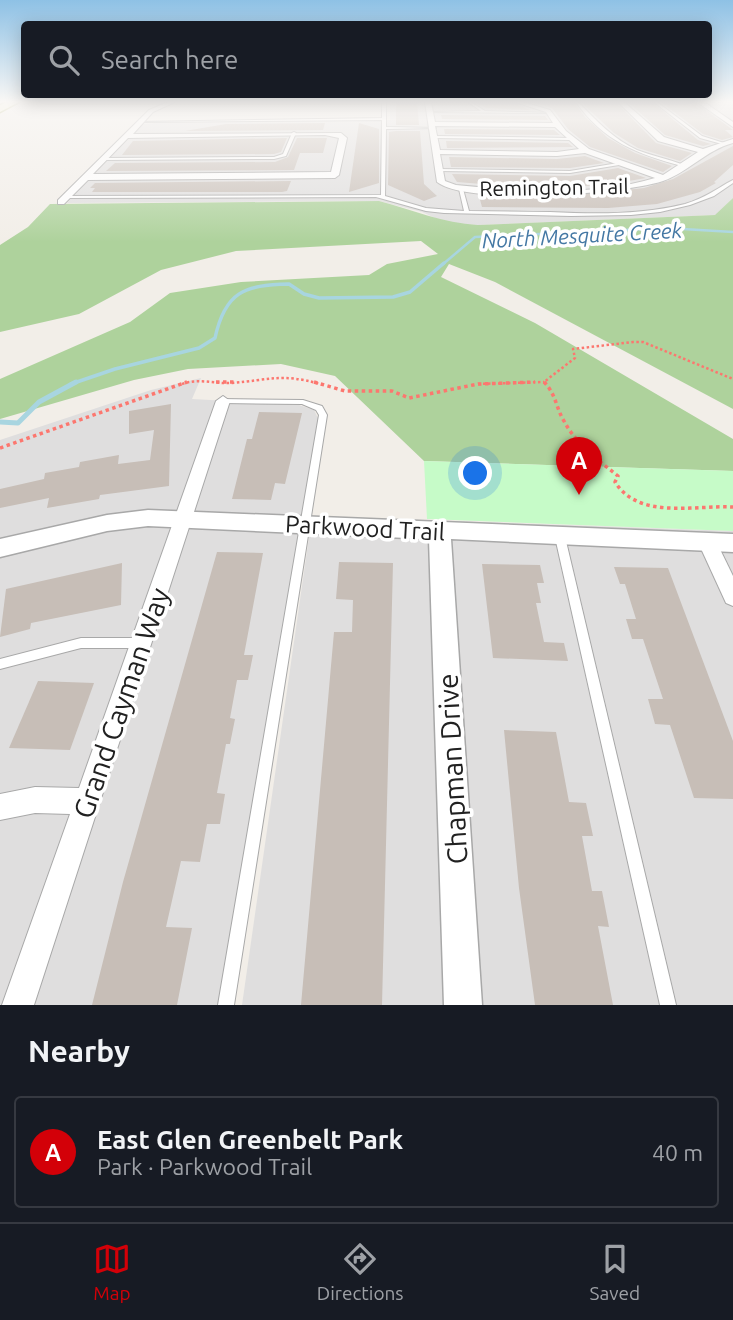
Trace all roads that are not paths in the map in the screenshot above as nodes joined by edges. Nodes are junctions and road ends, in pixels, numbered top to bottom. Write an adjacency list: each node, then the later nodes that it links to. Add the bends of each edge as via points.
1 (113, 149): 13 (street)
2 (287, 149): 13 (lane, via 274,159)
3 (340, 149): 17 (street, via 335,176)
4 (384, 149): 21 (lane)
5 (437, 149): 12 (street)
6 (583, 149): 10 (street)
7 (632, 149): 15 (lane)
8 (694, 149): 11 (street)
9 (708, 149): 11 (street, Remington Trail)
10 (586, 151): 12 (street); 14 (street)
11 (701, 151): 15 (street, Remington Trail)
12 (437, 152): 16 (street)
13 (103, 159): 17 (street)
14 (618, 164): 16 (lane, via 570,172); 18 (street)
15 (682, 165): 18 (street, Remington Trail)
16 (439, 170): 20 (street, Remington Trail, via 441,182)
17 (86, 177): 22 (street)
18 (664, 178): 20 (street, Remington Trail, via 601,190)
19 (733, 181): 23 (lane, via 699,200 652,210)
20 (461, 189): 23 (lane)
21 (383, 197): 22 (lane); 23 (lane, via 430,211)
22 (64, 200)
23 (467, 212)
24 (223, 401): 25 (street, Grand Cayman Way); 26 (lane, via 303,402 319,408 323,415)
25 (183, 519): 26 (street, Parkwood Trail); 31 (street, Parkwood Trail, via 107,523); 33 (street, Grand Cayman Way)
26 (303, 525): 27 (street, Parkwood Trail); 38 (lane)
27 (440, 532): 28 (street, Parkwood Trail); 39 (street, Chapman Drive)
28 (559, 537): 29 (street, Parkwood Trail); 40 (lane)
29 (707, 542): 30 (street, Parkwood Trail); 32 (street)
30 (733, 543)
31 (0, 548)
32 (733, 597)
33 (141, 643): 34 (lane, via 81,643); 35 (street, Grand Cayman Way)
34 (0, 664)
35 (88, 801): 36 (street, via 35,800); 37 (street, Grand Cayman Way)
36 (0, 807)
37 (18, 1005)
38 (226, 1005)
39 (463, 1005)
40 (668, 1005)

